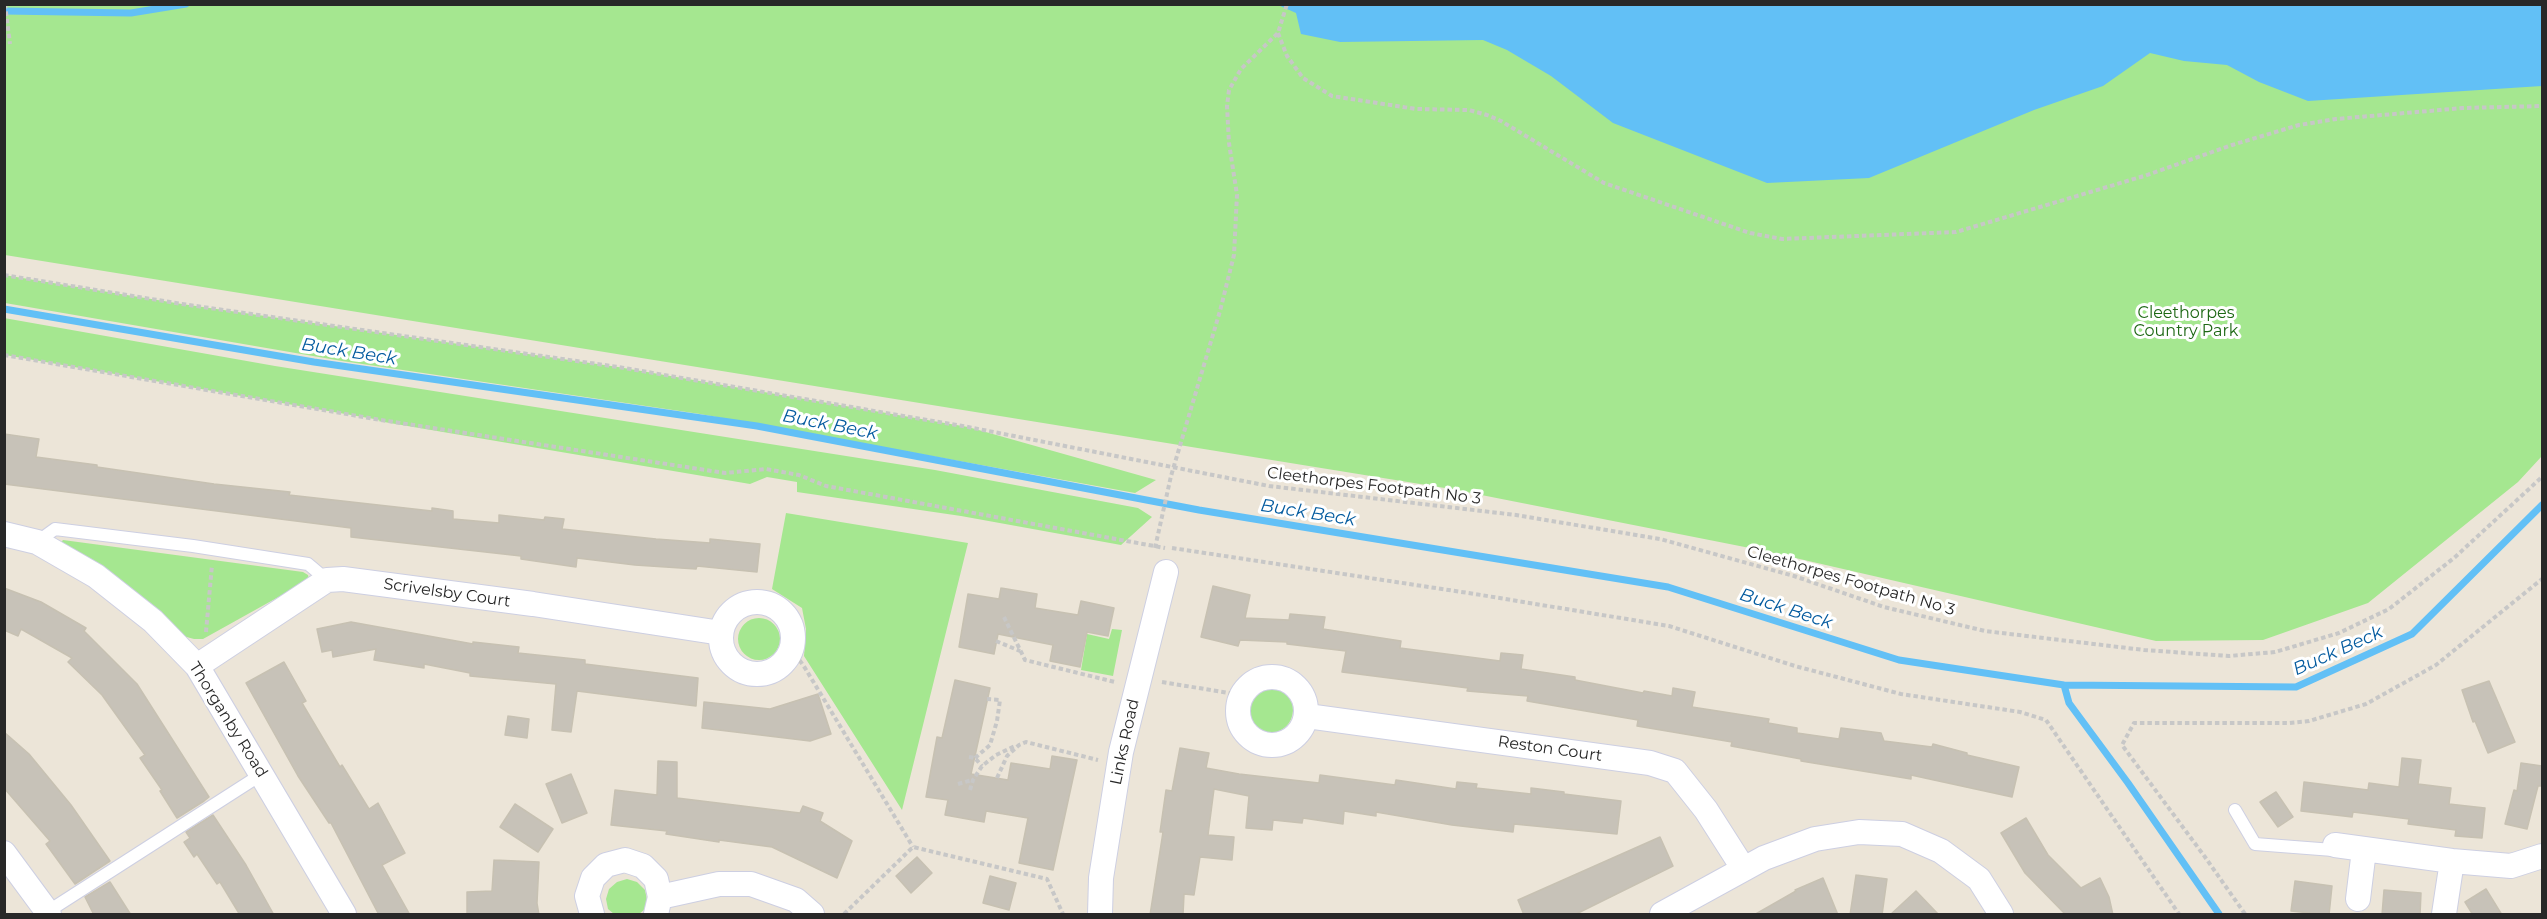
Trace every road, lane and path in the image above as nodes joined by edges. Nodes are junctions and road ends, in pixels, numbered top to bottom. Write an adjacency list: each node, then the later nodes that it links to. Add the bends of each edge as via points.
1 (5, 4): 4 (path)
2 (1287, 4): 3 (path)
3 (1278, 33): 5 (path, via 1302,78 1332,96 1487,115 1604,183 1750,233 1782,239 1956,232 2300,125 2463,108); 8 (path, via 1240,69 1229,90 1229,143 1236,195 1234,255)
4 (10, 44)
5 (2542, 106)
6 (4, 275): 8 (path, Cleethorpes Footpath No 3, via 618,367 956,424)
7 (4, 356): 56 (path, via 724,473 766,469 799,475 826,486 1155,547 1195,550 1669,626 1901,694 2020,712 2046,720)
8 (1174, 466): 9 (path, Cleethorpes Footpath No 3, via 1269,486 1516,515 1660,539 1794,576 1884,607 1985,632 2229,656 2275,652 2339,633 2389,609 2454,558); 10 (path)
9 (2542, 477)
10 (1160, 529)
11 (4, 534): 12 (street, Thorganby Road)
12 (37, 542): 13 (lane, via 55,529); 22 (street, Thorganby Road, via 96,576)
13 (213, 549): 16 (lane, via 308,564); 22 (path)
14 (1166, 572): 23 (street, Links Road)
15 (2542, 579): 57 (path, via 2436,665 2366,704 2289,723 2134,723 2122,745)
16 (327, 580): 18 (street, Scrivelsby Court, via 533,604); 22 (street)
17 (1004, 617): 21 (path)
18 (721, 633): 20 (street, via 724,652 735,667 752,675 771,672 787,661); 20 (street, via 728,615 744,603 763,601 781,609 793,625)
19 (996, 641): 21 (path)
20 (791, 648): 39 (path)
21 (1021, 652): 23 (path, via 1025,660)
22 (202, 663): 32 (street, Thorganby Road)
23 (1137, 683): 24 (path); 30 (street, Links Road)
24 (1241, 695): 26 (street, via 1249,684 1262,677 1289,680 1300,689 1306,702); 26 (street, via 1237,710 1240,724 1249,737 1262,744 1291,740 1301,730)
25 (987, 699): 29 (path, via 1000,700 997,721 990,745)
26 (1306, 716): 44 (street, Reston Court, via 1650,763 1675,771)
27 (1018, 745): 30 (path, via 1026,742); 31 (path); 33 (path, via 1007,756)
28 (969, 757): 29 (path)
29 (975, 758): 31 (path)
30 (1119, 765): 53 (street, Links Road, via 1101,878)
31 (982, 766): 34 (path)
32 (261, 774): 47 (lane); 48 (street, Thorganby Road)
33 (998, 778)
34 (973, 780): 35 (path); 36 (path)
35 (958, 784)
36 (970, 790)
37 (2235, 810): 38 (lane, via 2255,844 2333,850)
38 (2335, 845): 40 (street)
39 (913, 847): 51 (path); 52 (path, via 1047,879)
40 (2364, 849): 43 (street); 45 (street)
41 (4, 853): 47 (street)
42 (2542, 856): 43 (street, via 2511,866)
43 (2452, 861): 58 (street)
44 (1743, 868): 54 (street); 55 (street, via 1815,839 1859,832 1902,834 1941,852 1980,879)
45 (2358, 899)
46 (658, 906): 49 (street, via 656,879 643,866 625,860 606,865 592,878 587,896); 50 (street, via 719,884 751,884 796,900)
47 (48, 913)
48 (344, 915)
49 (592, 915)
50 (812, 915)
51 (844, 915)
52 (1062, 915)
53 (1100, 915)
54 (1662, 915)
55 (2001, 915)
56 (2179, 915)
57 (2245, 915)
58 (2444, 915)

